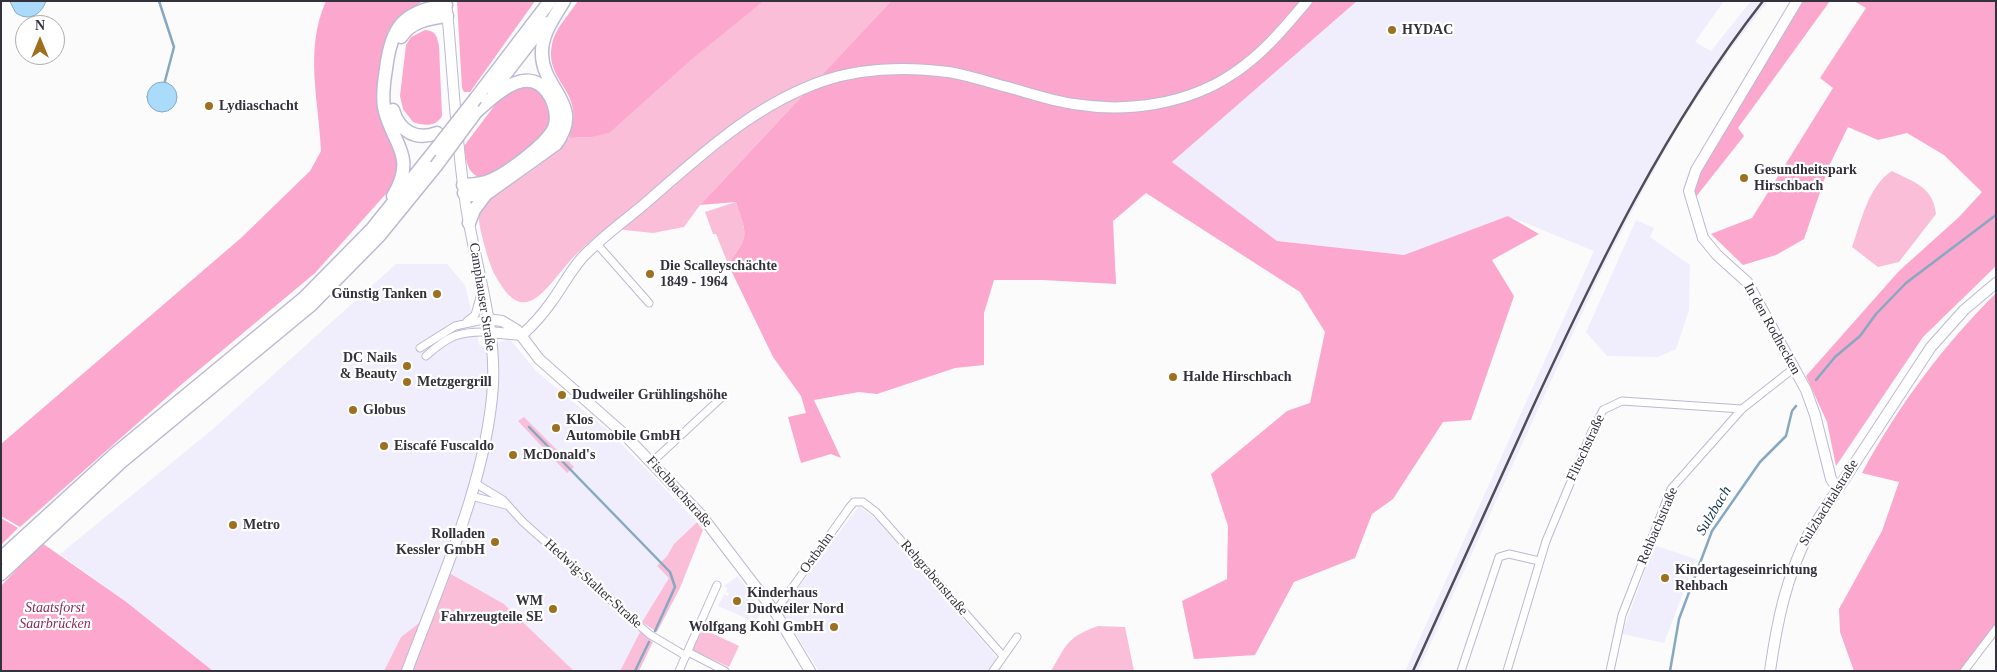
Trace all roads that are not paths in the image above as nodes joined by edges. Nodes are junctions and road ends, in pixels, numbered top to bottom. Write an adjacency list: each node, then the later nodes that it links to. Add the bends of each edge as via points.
1 (550, 1): 6 (highway)
2 (563, 1): 7 (highway); 9 (highway, via 546,30 542,54 546,71 566,110 562,136 550,149)
3 (1307, 1): 12 (street, via 1271,43 1230,76 1188,96 1139,106 1119,108 1074,104 949,72 890,70 826,80 771,104 740,124)
4 (1797, 1): 22 (street, In den Rodhecken, via 1696,170 1689,191 1704,238 1717,255 1747,282)
5 (446, 7): 6 (highway, bridge, via 432,18 404,31 396,48 392,108 402,128 416,136 437,133); 8 (street, Camphauser Straße); 11 (highway, via 428,7 406,18 388,47 383,104 401,148 403,164 398,189)
6 (478, 94): 11 (highway, bridge)
7 (476, 112): 8 (highway, via 506,86 529,81 546,91 554,105 556,120 549,136 530,153 494,178); 33 (highway, bridge, via 379,236 311,305 121,462)
8 (464, 189): 9 (highway, via 470,195); 10 (street, Camphauser Straße)
9 (486, 194): 10 (highway)
10 (469, 223): 14 (street, Camphauser Straße)
11 (372, 229): 31 (highway, via 304,298 115,454)
12 (597, 244): 15 (street); 19 (street, via 574,267 543,313)
13 (1996, 283): 27 (street, Sulzbachtalstraße, via 1964,310 1931,348)
14 (482, 290): 16 (street, Camphauser Straße); 17 (street, Fischbachstraße, via 475,315)
15 (649, 303)
16 (488, 320): 17 (street, Fischbachstraße); 18 (street, Camphauser Straße); 19 (street, Fischbachstraße, via 510,324)
17 (464, 323): 20 (street, Fischbachstraße, via 443,332)
18 (490, 332): 19 (street); 21 (street, via 471,331 452,336); 26 (street, Camphauser Straße, via 493,386)
19 (522, 336): 25 (street, Fischbachstraße, via 539,359)
20 (420, 348)
21 (426, 356)
22 (1794, 368): 24 (street, Rehbachstraße); 27 (street, In den Rodhecken, via 1815,415 1831,479)
23 (720, 398): 25 (street)
24 (1742, 409): 32 (street, Flitschstraße, via 1622,401 1608,406 1599,415 1553,522); 47 (street, Rehbachstraße, via 1671,489 1622,615)
25 (652, 462): 35 (street, Fischbachstraße, via 700,514)
26 (475, 483): 28 (street, Camphauser Straße); 30 (street, Hedwig-Stalter-Straße, via 488,489)
27 (1837, 488): 48 (street, Sulzbachtalstraße, via 1797,554 1778,616)
28 (471, 496): 30 (street, Hedwig-Stalter-Straße); 40 (street, Camphauser Straße)
29 (863, 502): 35 (street, Ostbahn, via 854,502 849,508); 39 (street, Rehgrabenstraße, via 876,512)
30 (506, 505): 38 (street, Hedwig-Stalter-Straße, via 649,634)
31 (1, 558)
32 (1540, 561): 45 (street, via 1509,554 1499,557); 46 (street, Flitschstraße)
33 (1, 574)
34 (717, 585): 38 (street)
35 (775, 612): 43 (street, Fischbachstraße)
36 (1996, 629): 49 (street)
37 (1017, 637): 39 (street)
38 (687, 654): 41 (street); 42 (street, Hedwig-Stalter-Straße)
39 (1003, 656): 44 (street)
40 (407, 671)
41 (678, 671)
42 (725, 671)
43 (810, 671)
44 (993, 671)
45 (1461, 671)
46 (1506, 671)
47 (1610, 671)
48 (1770, 671)
49 (1964, 671)

